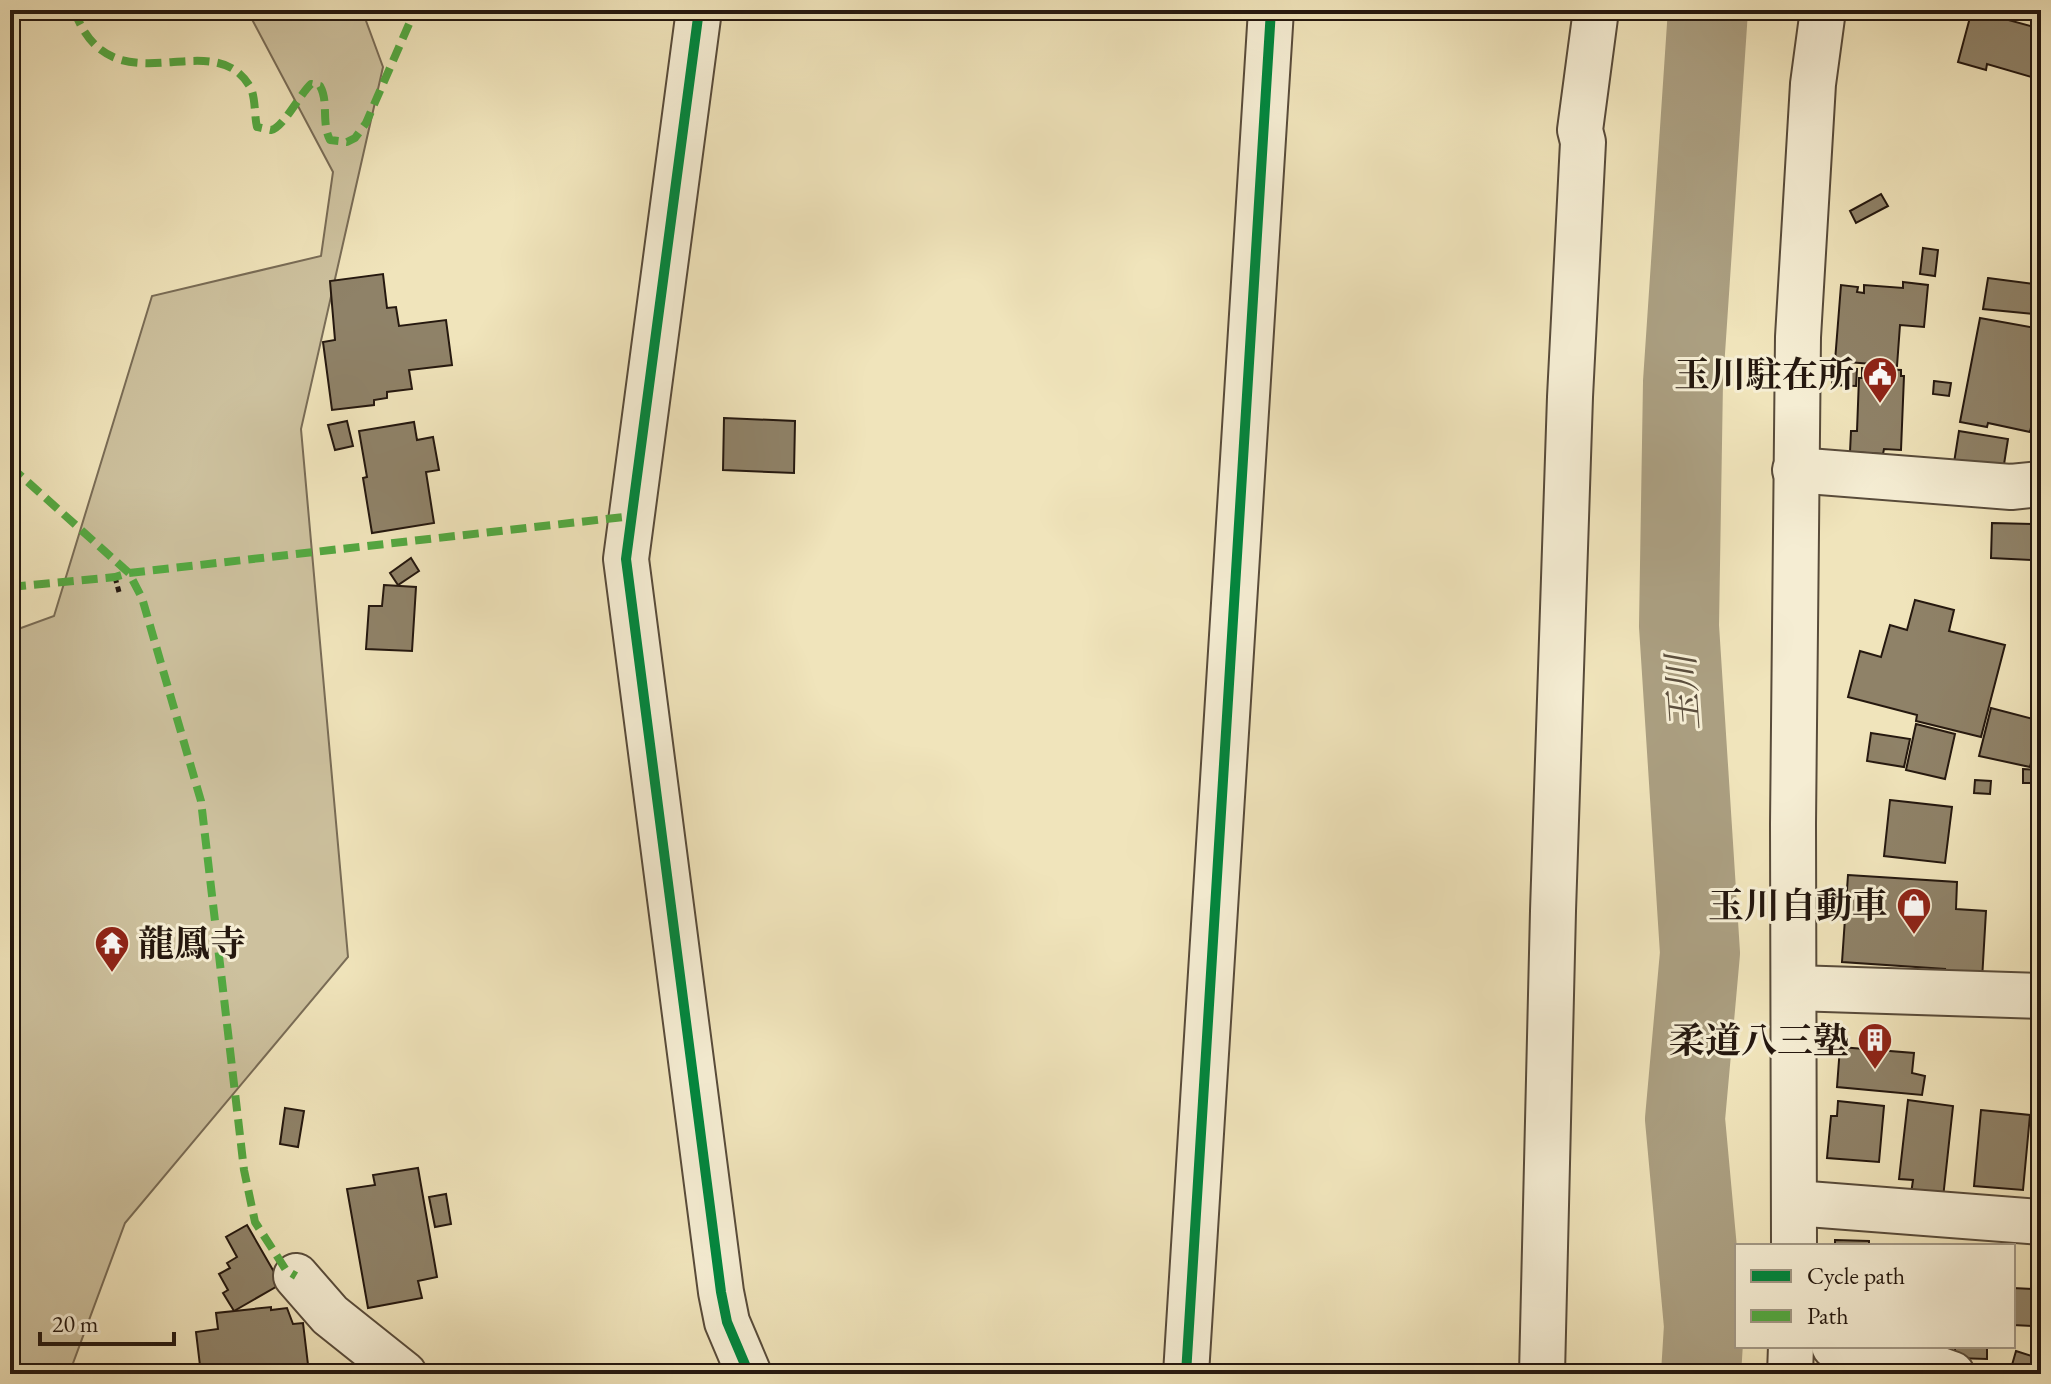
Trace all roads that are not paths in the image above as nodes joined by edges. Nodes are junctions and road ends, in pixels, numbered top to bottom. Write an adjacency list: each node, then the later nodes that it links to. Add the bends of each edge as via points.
1 (699, 10): 16 (street, via 626,559 721,1292 727,1322)
2 (1271, 10): 17 (street)
3 (1596, 10): 18 (street, via 1580,130)
4 (1823, 10): 5 (street, via 1804,212)
5 (1795, 470): 6 (street, via 2011,487); 7 (street)
6 (2041, 484)
7 (1794, 988): 8 (street); 9 (street)
8 (2041, 996)
9 (1795, 1203): 10 (street); 11 (street)
10 (2041, 1222)
11 (1794, 1244)
12 (296, 1276): 15 (street, via 330,1315)
13 (1791, 1348): 19 (street)
14 (1844, 1348): 20 (street)
15 (404, 1374)
16 (749, 1374)
17 (1186, 1374)
18 (1542, 1374)
19 (1790, 1374)
20 (1952, 1374)

